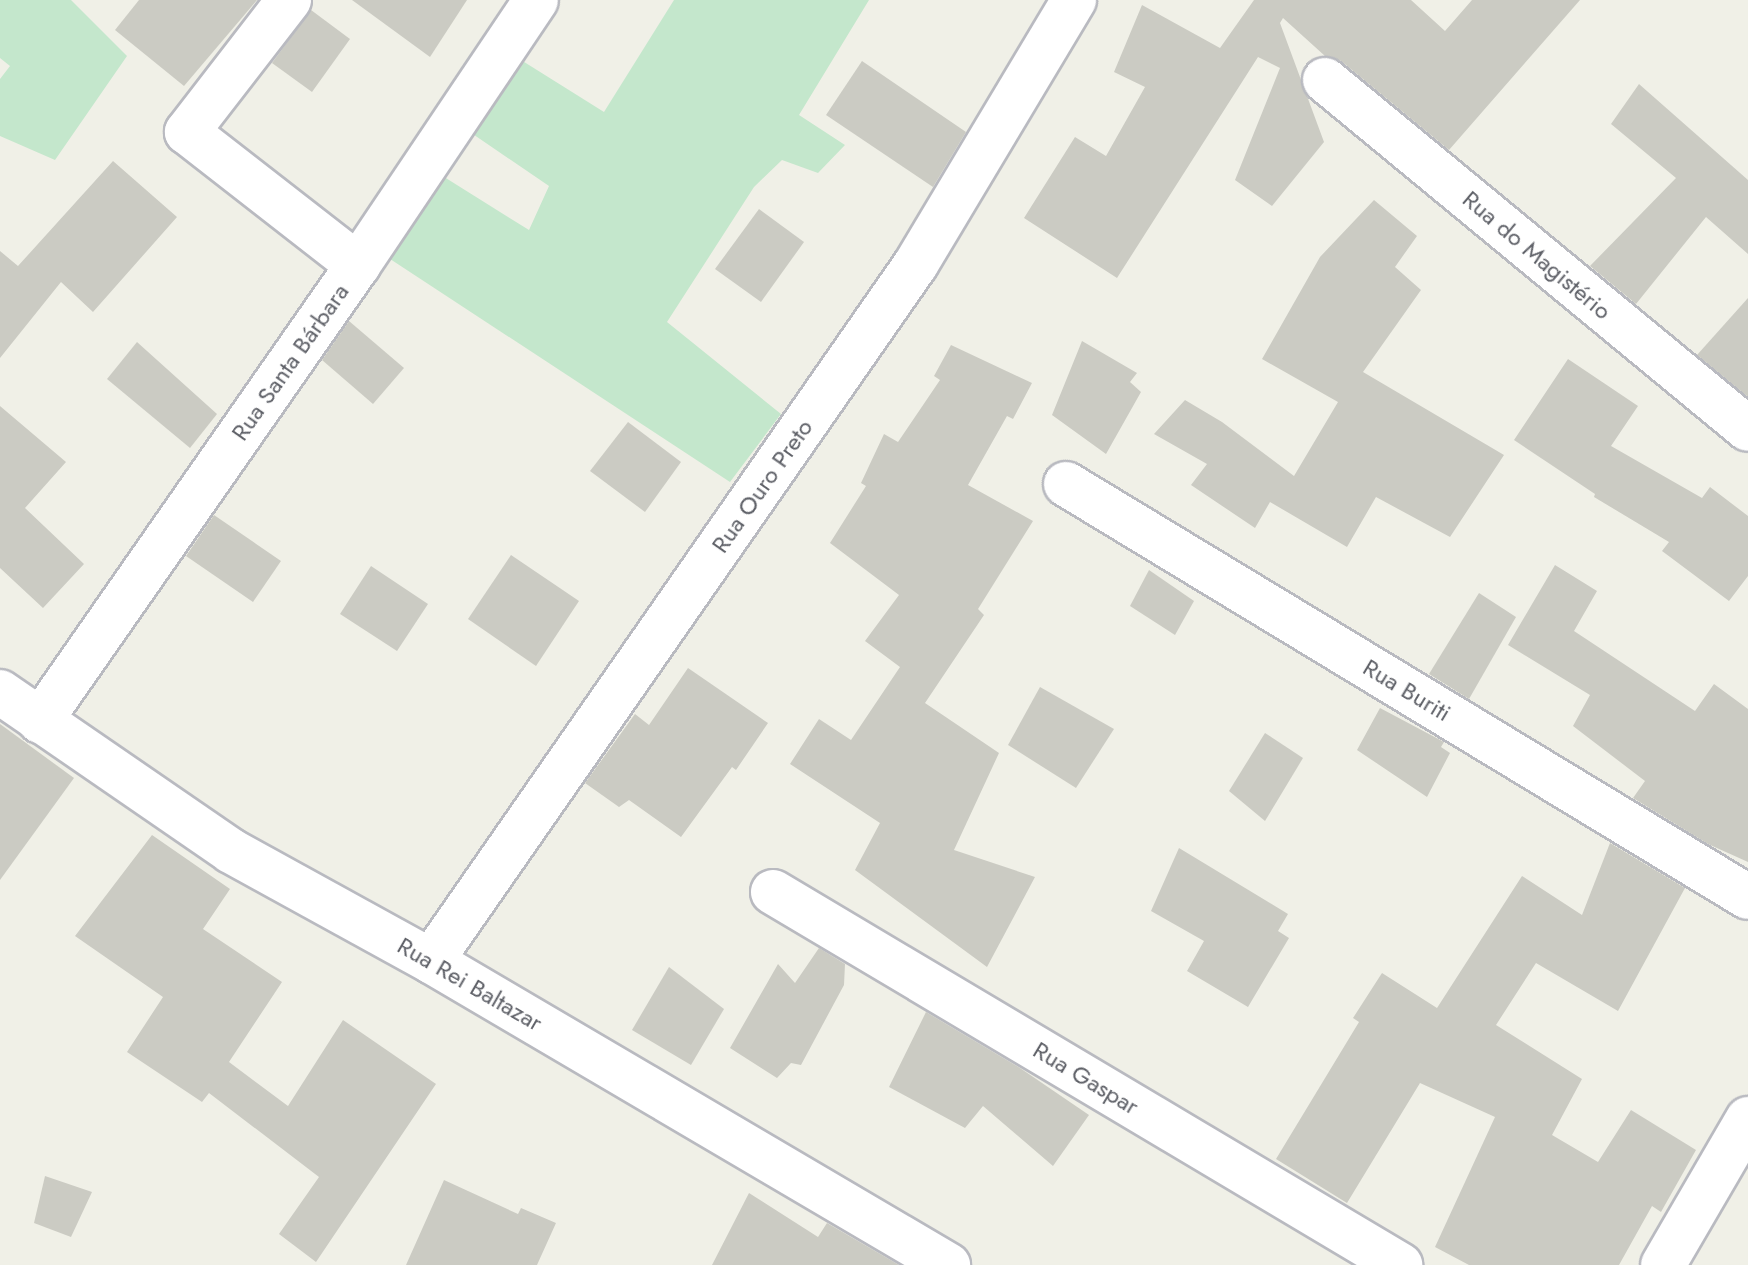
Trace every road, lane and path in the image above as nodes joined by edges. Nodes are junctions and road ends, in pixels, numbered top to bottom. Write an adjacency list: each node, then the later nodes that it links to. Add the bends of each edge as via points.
1 (289, 0): 5 (street, via 187,132)
2 (536, 0): 5 (street, Rua Santa Bárbara)
3 (1074, 0): 12 (street, Rua Ouro Preto, via 916,264)
4 (1325, 80): 6 (street, Rua do Magistério)
5 (358, 265): 9 (street, Rua Santa Bárbara)
6 (1748, 429)
7 (1066, 484): 11 (street, Rua Buriti)
8 (0, 692): 9 (street, Rua Rei Baltazar)
9 (40, 721): 12 (street, Rua Rei Baltazar, via 231,851)
10 (773, 892): 15 (street, Rua Gaspar)
11 (1748, 897)
12 (431, 961): 14 (street, Rua Rei Baltazar)
13 (1748, 1119): 16 (street)
14 (948, 1265)
15 (1400, 1265)
16 (1663, 1265)

